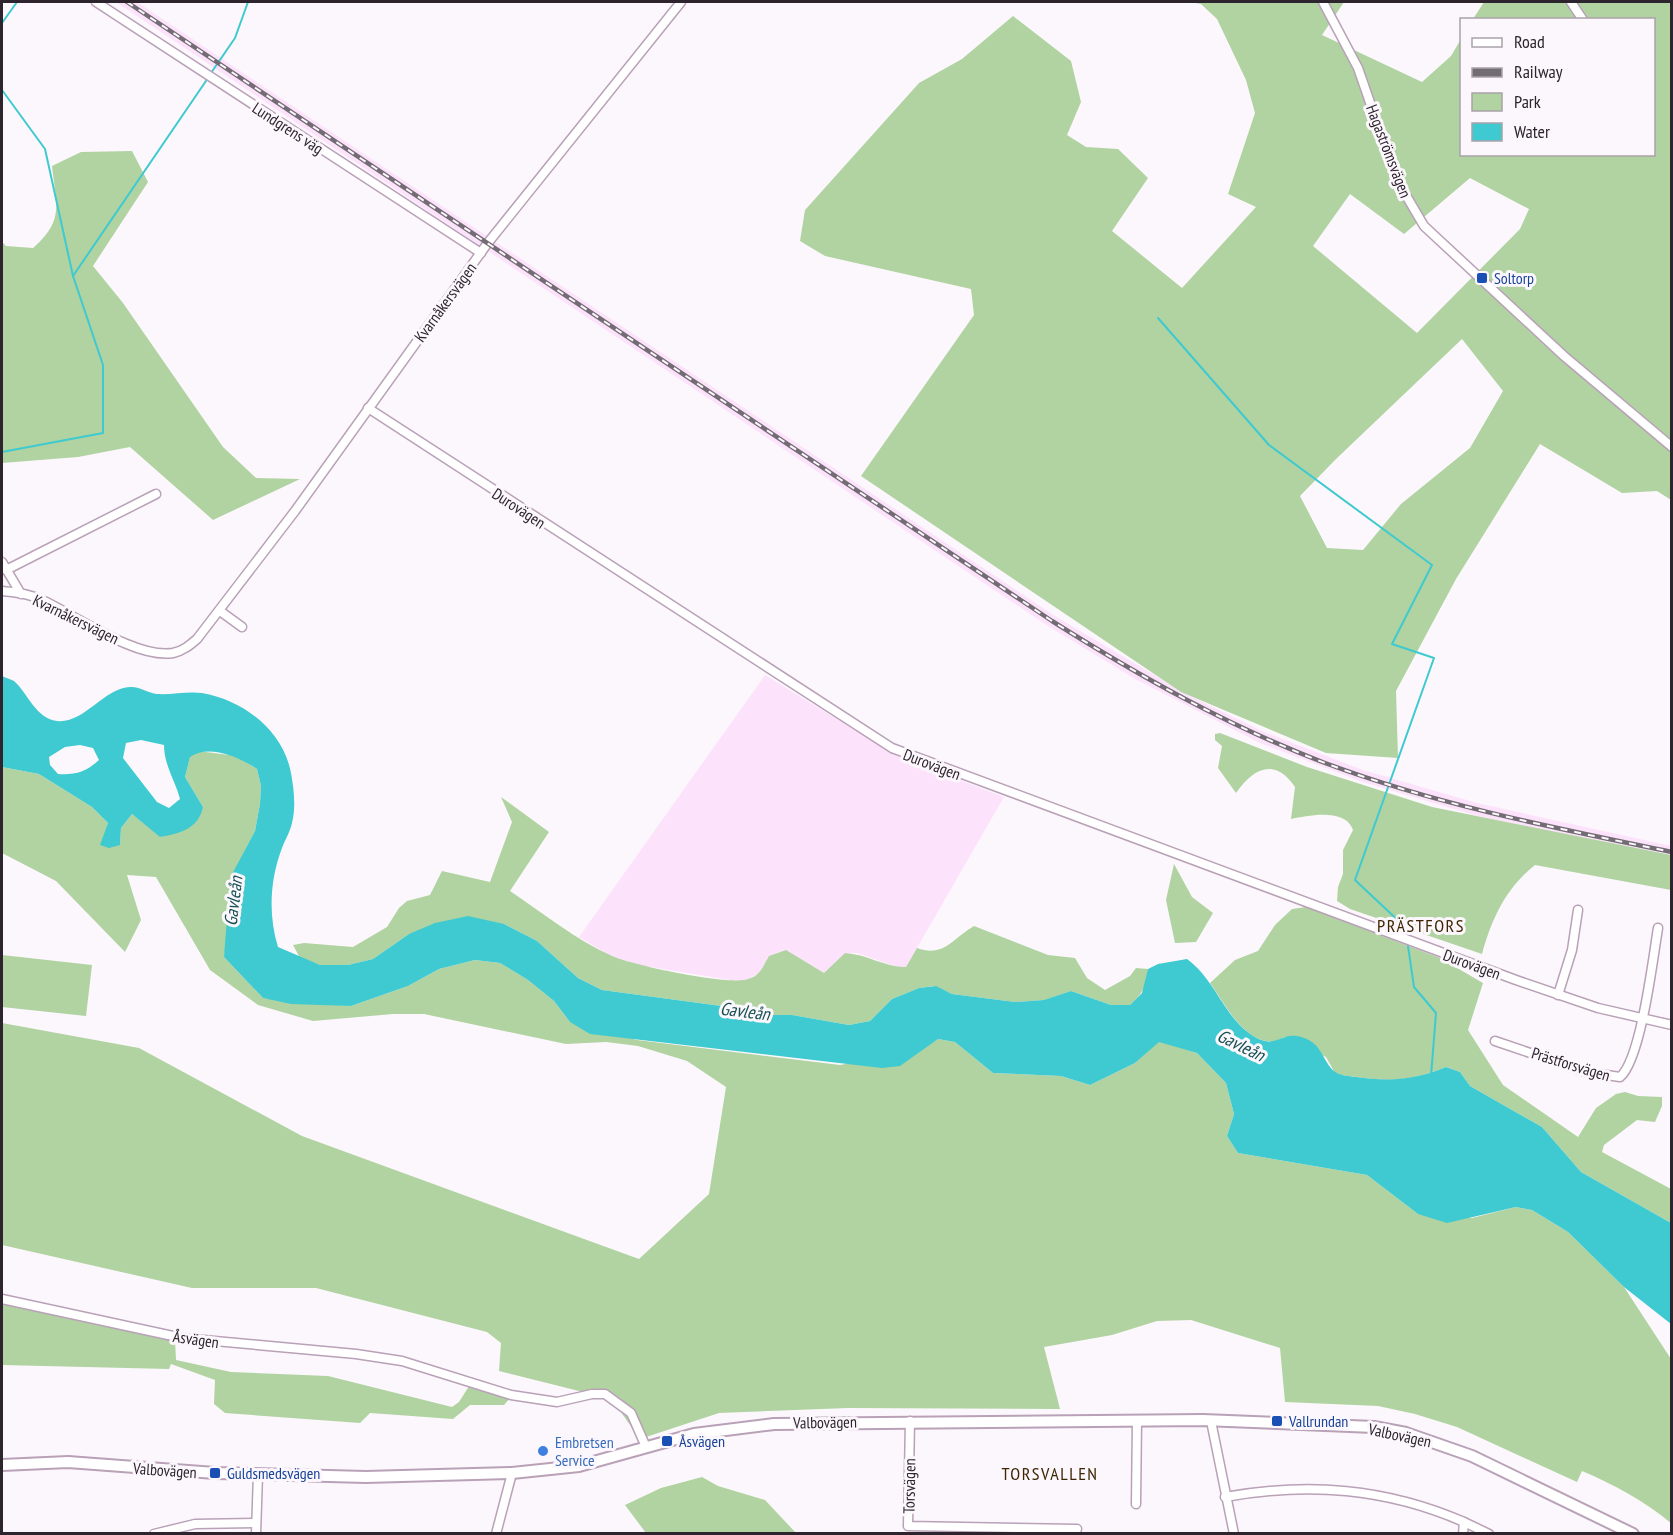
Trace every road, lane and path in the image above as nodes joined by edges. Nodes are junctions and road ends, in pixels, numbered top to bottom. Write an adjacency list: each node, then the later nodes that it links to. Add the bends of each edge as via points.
1 (96, 2): 6 (street, Lundgrens väg)
2 (681, 2): 6 (street, Kvarnåkersvägen)
3 (1323, 2): 8 (street, Hagaströmsvägen, via 1358,68 1397,180 1424,226 1564,356)
4 (1571, 2): 5 (street)
5 (1582, 18)
6 (481, 253): 7 (street, Kvarnåkersvägen)
7 (368, 408): 13 (street, Kvarnåkersvägen); 17 (street, Durovägen, via 892,748)
8 (1671, 447)
9 (156, 494): 10 (street, Kvarnåkersvägen)
10 (4, 566): 12 (street, Kvarnåkersvägen)
11 (2, 591): 12 (street, Kvarnåkersvägen)
12 (21, 594): 13 (street, Kvarnåkersvägen, via 130,644 172,653 184,650 197,639)
13 (220, 611): 14 (street)
14 (242, 627)
15 (1578, 910): 17 (street, via 1572,951)
16 (1658, 928): 18 (street)
17 (1558, 995): 18 (street, Durovägen)
18 (1642, 1019): 19 (street, Durovägen); 20 (street, Prästforsvägen, via 1629,1066 1615,1078)
19 (1671, 1025)
20 (1495, 1041)
21 (2, 1299): 25 (street, Åsvägen, via 182,1338 402,1361 511,1395 557,1402 605,1394 631,1413)
22 (1137, 1420): 23 (main road, Valbovägen); 24 (main road, Valbovägen); 30 (street)
23 (910, 1421): 25 (main road, Valbovägen, via 754,1426 694,1434); 33 (street, Torsvägen, via 908,1526)
24 (1211, 1421): 29 (street); 40 (main road, Valbovägen, via 1277,1421 1374,1427 1406,1433 1472,1456)
25 (646, 1447): 27 (main road, Valbovägen, via 579,1466)
26 (2, 1465): 28 (main road, Valbovägen, via 68,1462)
27 (512, 1473): 28 (main road, Valbovägen, via 366,1477); 36 (street)
28 (258, 1474): 32 (street)
29 (1225, 1497): 31 (street, via 1293,1488 1336,1488 1395,1497); 37 (street)
30 (1136, 1504)
31 (1464, 1522): 38 (street); 39 (street)
32 (255, 1523): 34 (street, via 195,1524); 35 (street)
33 (1077, 1528)
34 (154, 1533)
35 (256, 1533)
36 (496, 1533)
37 (1234, 1533)
38 (1463, 1533)
39 (1489, 1533)
40 (1633, 1533)

